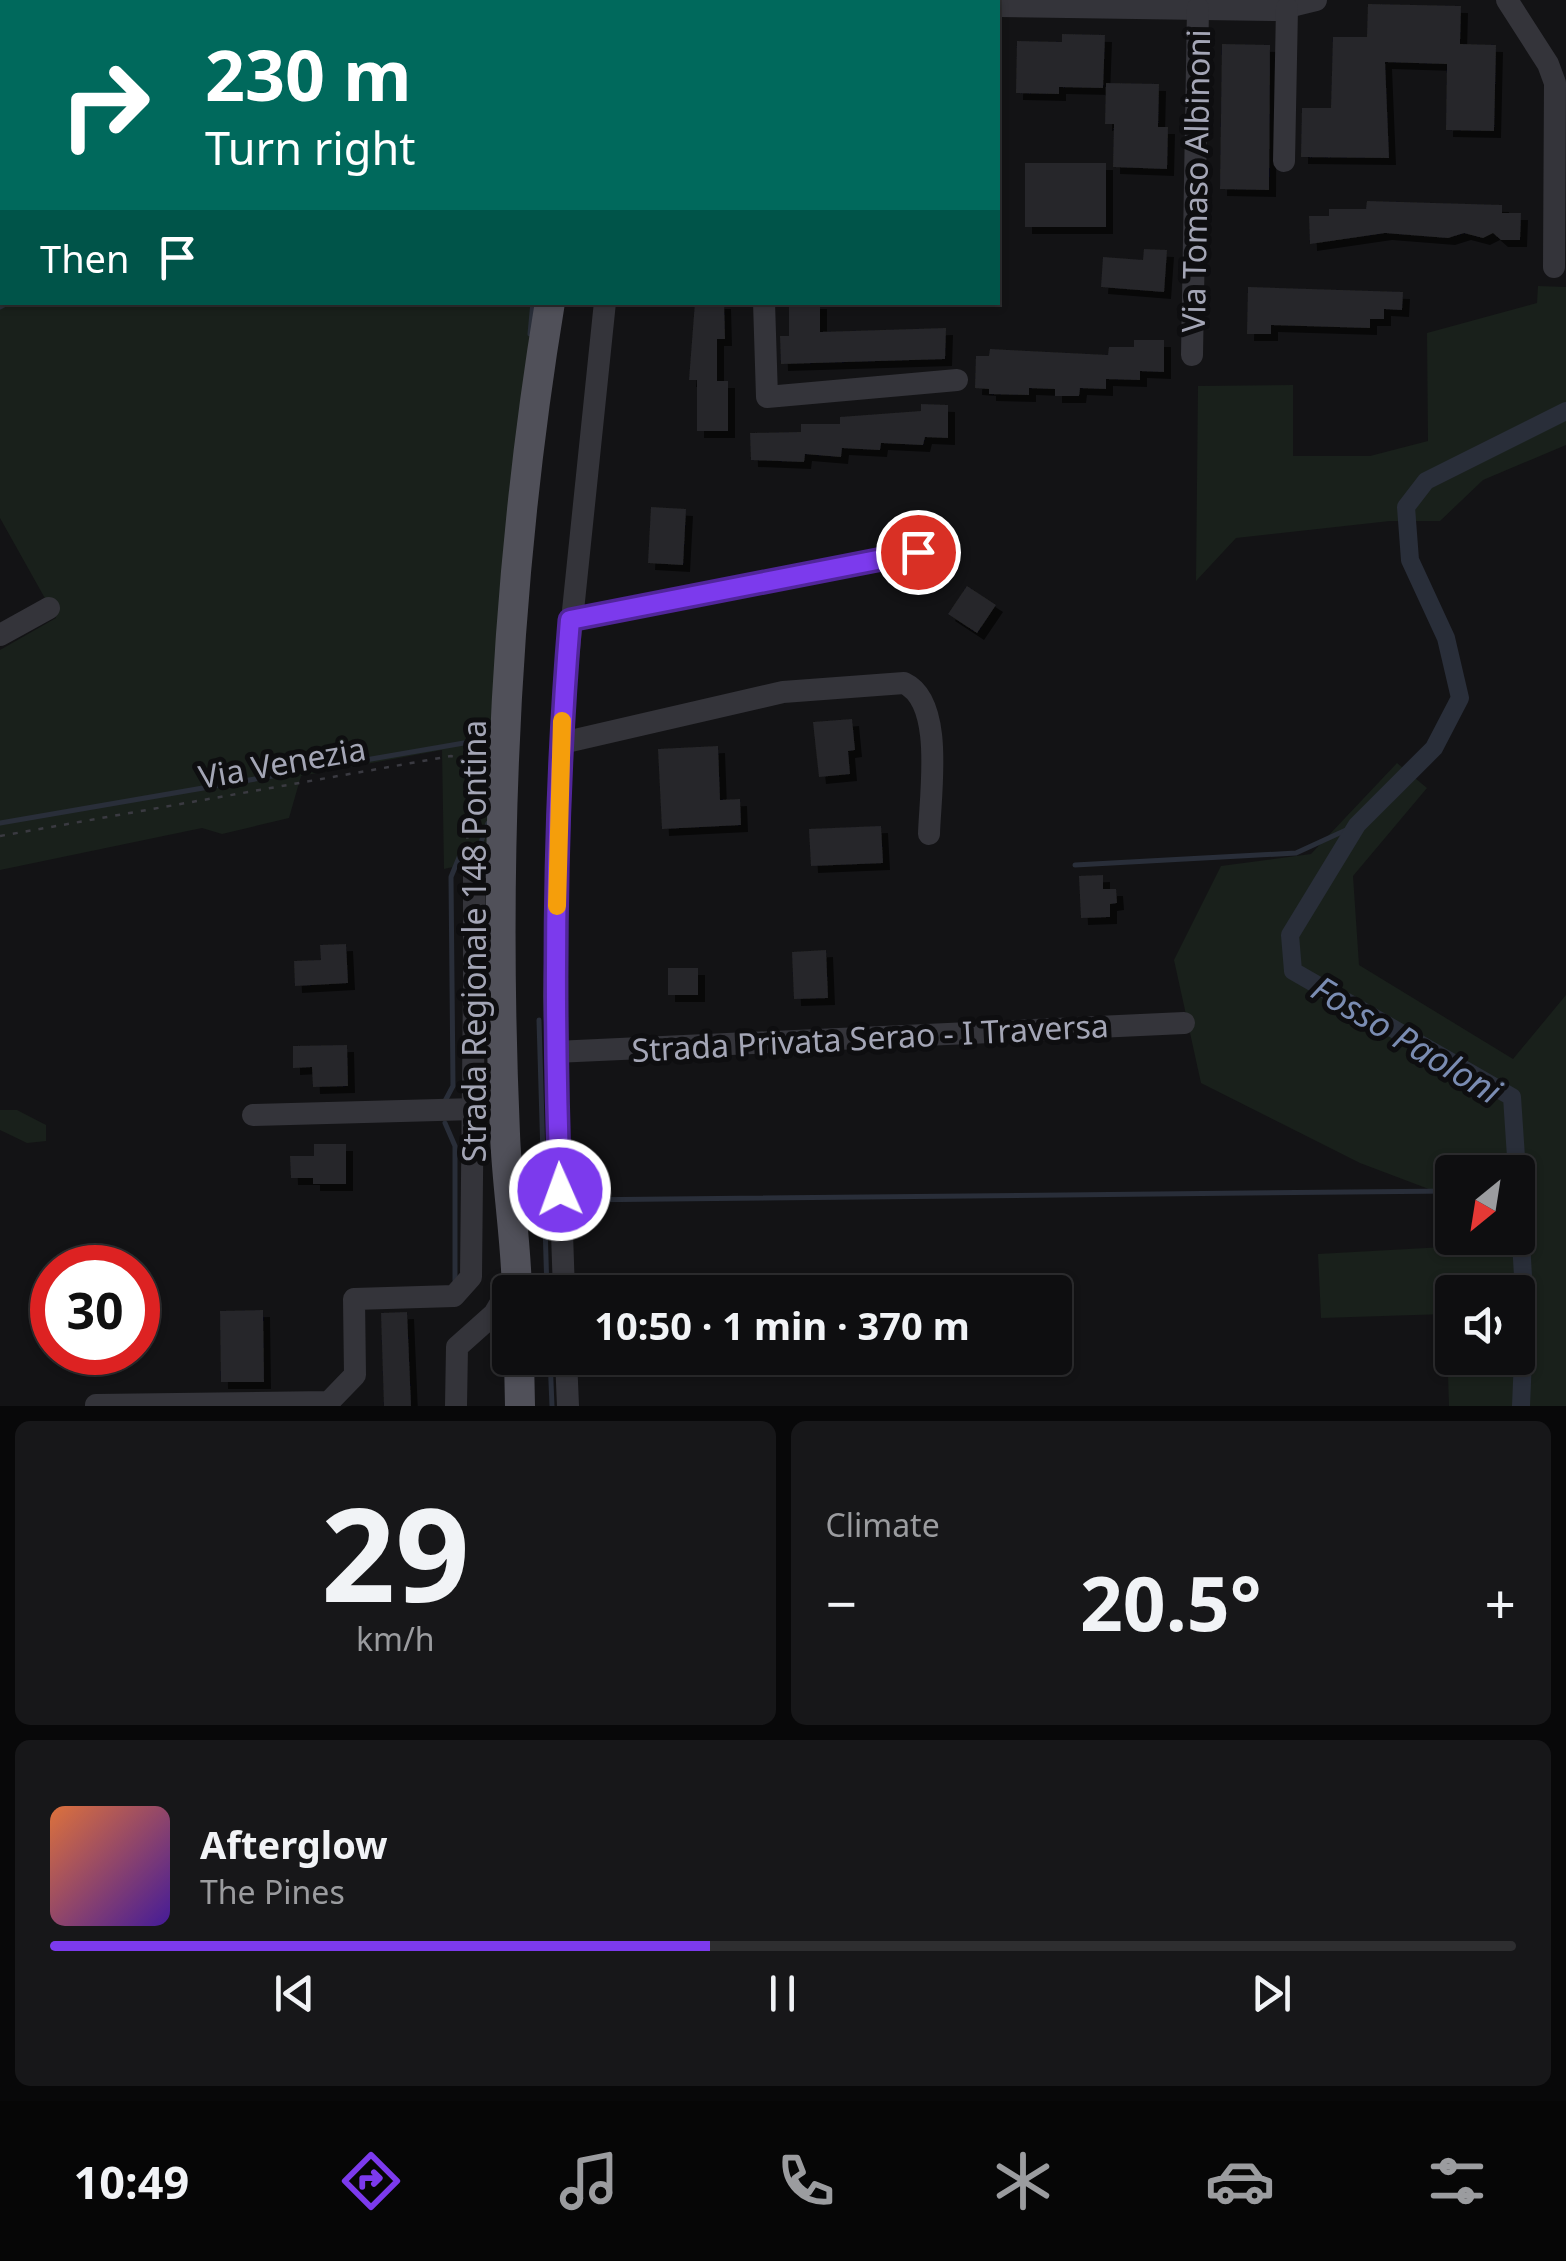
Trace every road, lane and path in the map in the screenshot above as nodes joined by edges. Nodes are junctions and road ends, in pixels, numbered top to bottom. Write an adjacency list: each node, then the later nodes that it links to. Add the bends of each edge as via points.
1 (1316, 0): 5 (street)
2 (1507, 0): 7 (street, via 1556,84)
3 (1000, 6): 4 (street)
4 (1198, 8): 5 (street); 12 (street, Via Tomaso Albinoni)
5 (1287, 8): 6 (street)
6 (1284, 161)
7 (1554, 267)
8 (549, 305): 15 (main road, Strada Regionale 148 Pontina, via 530,419)
9 (566, 305): 15 (main road, Strada Regionale 148 Pontina)
10 (605, 305): 17 (street)
11 (764, 305): 13 (street, via 767,397)
12 (1192, 355)
13 (957, 380)
14 (941, 568): 17 (street, via 918,552)
15 (518, 590): 22 (main road, Strada Regionale 148 Pontina)
16 (49, 608): 18 (street)
17 (570, 620): 19 (street)
18 (0, 636)
19 (562, 743): 20 (street, via 783,692 904,682 926,703 931,728); 25 (street)
20 (929, 834)
21 (0, 836): 22 (path, Via Venezia, via 452,756 470,776 465,842)
22 (489, 867): 23 (main road, Strada Regionale 148 Pontina)
23 (488, 986): 26 (street); 28 (main road, Strada Regionale 148 Pontina)
24 (1184, 1023): 25 (street, Strada Privata Serao - I Traversa)
25 (555, 1052): 29 (street)
26 (474, 1109): 27 (street); 33 (street, via 472,1277 454,1296 354,1299 355,1375 330,1402)
27 (253, 1114)
28 (516, 1275)
29 (563, 1275)
30 (492, 1316): 34 (street, via 457,1347)
31 (519, 1375): 35 (main road)
32 (567, 1375): 36 (street)
33 (96, 1406)
34 (456, 1406)
35 (520, 1406)
36 (568, 1406)

